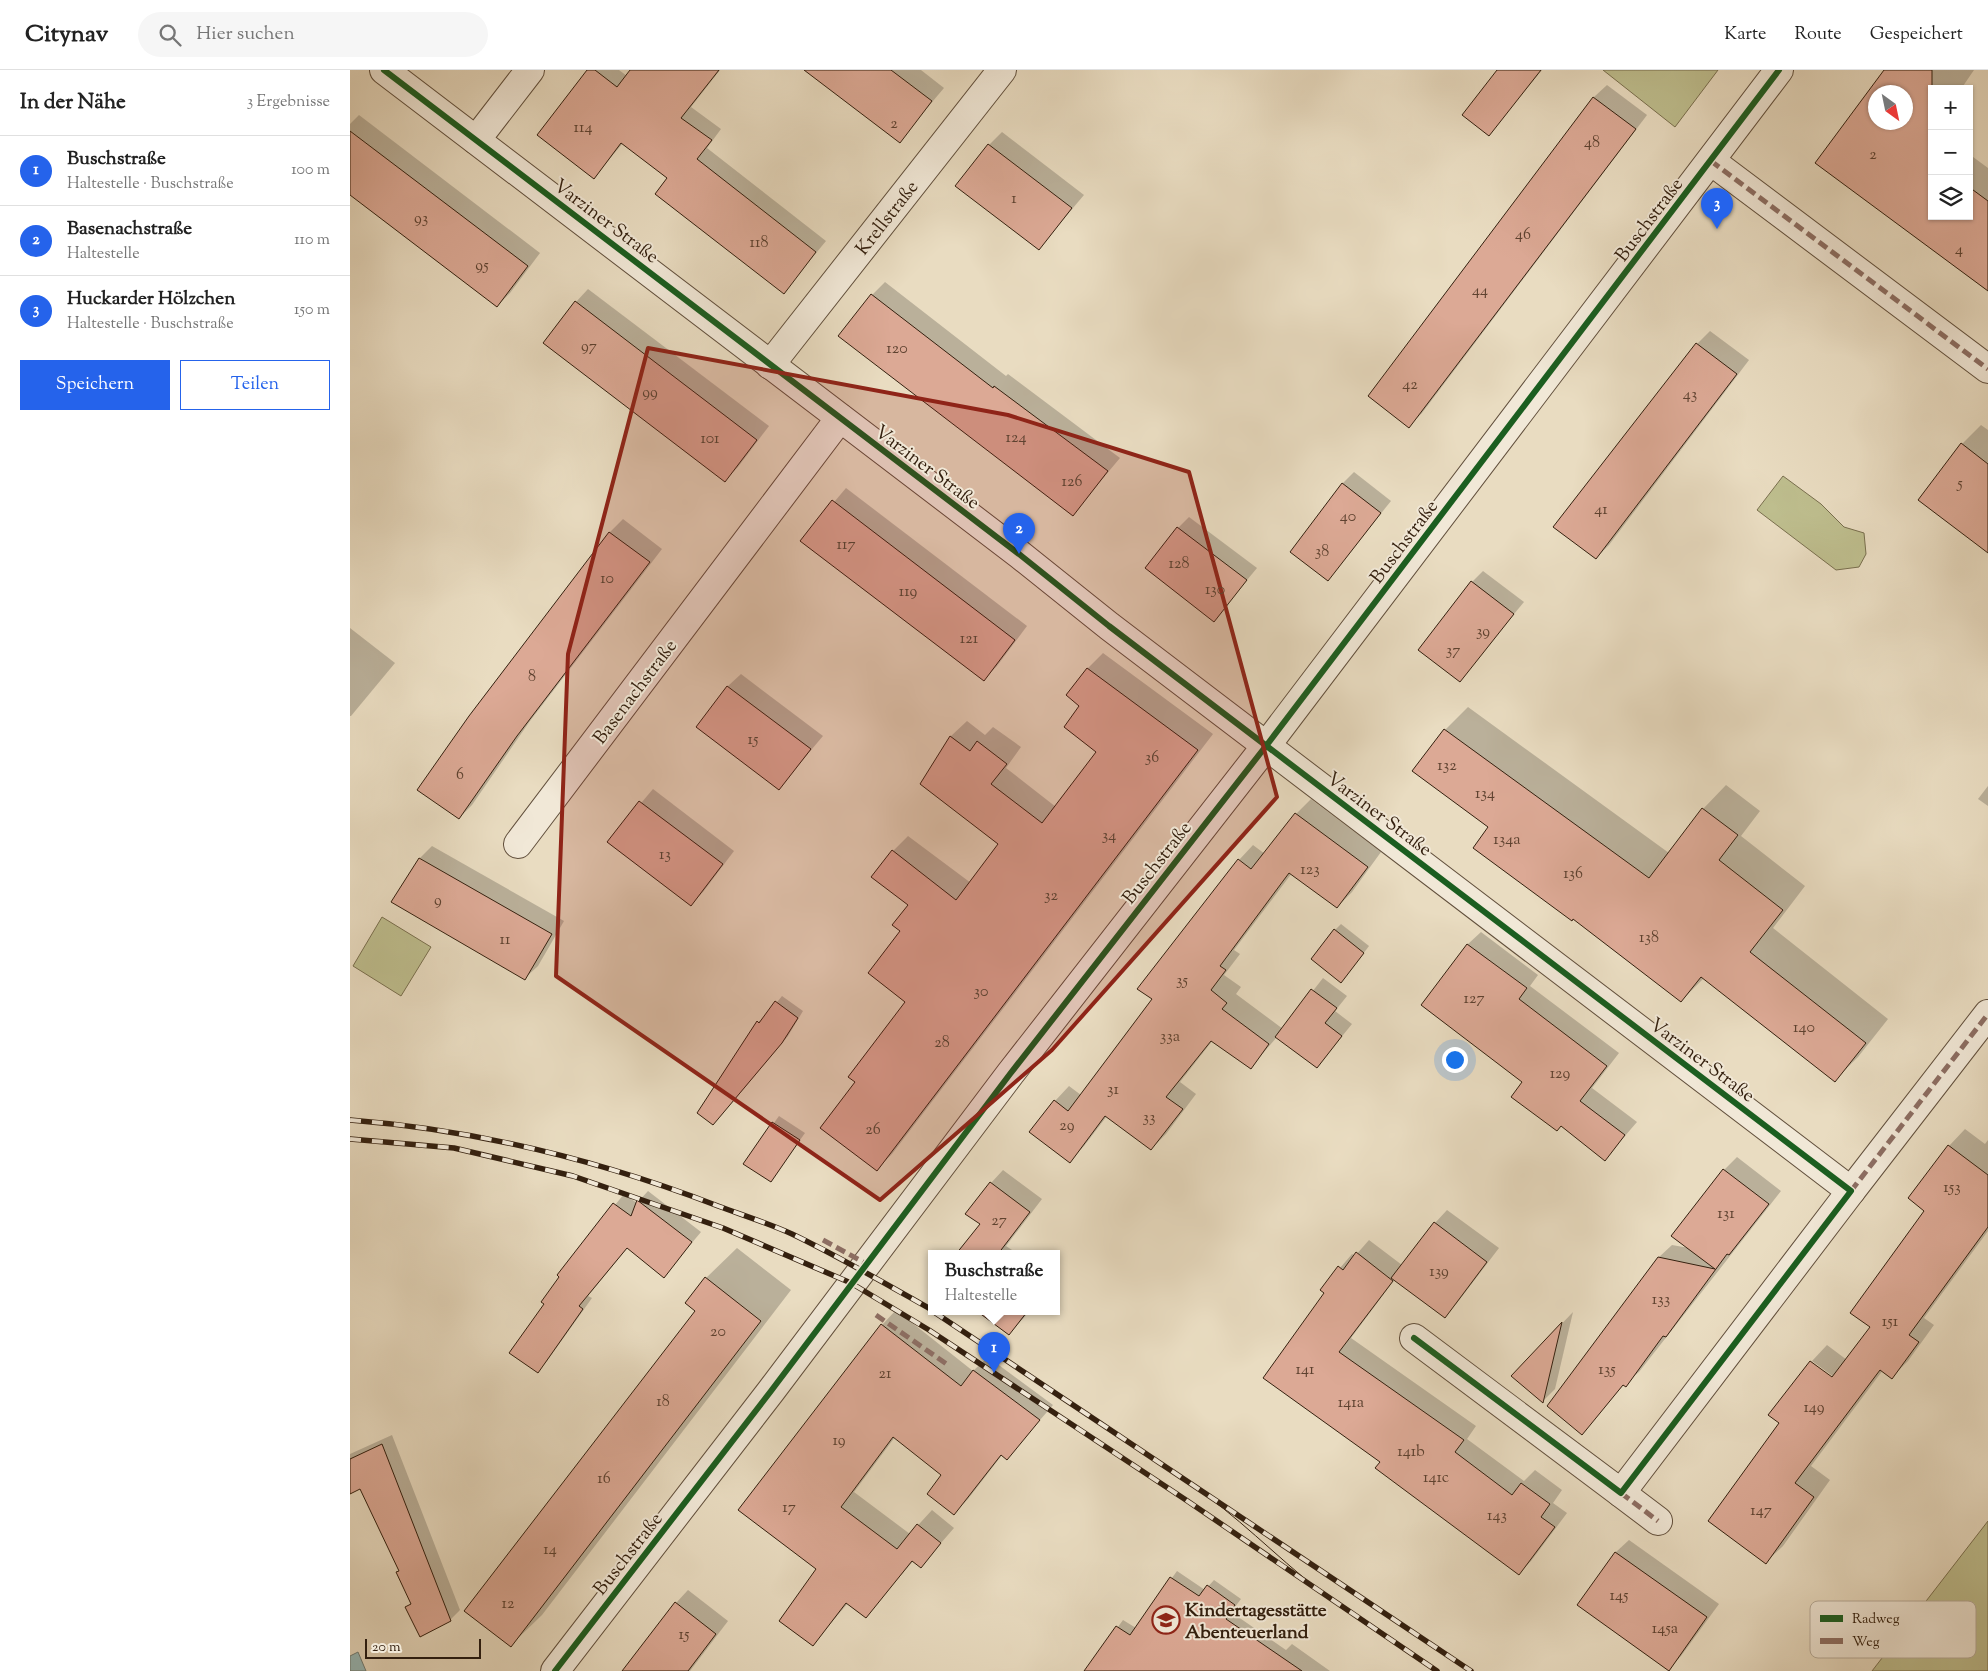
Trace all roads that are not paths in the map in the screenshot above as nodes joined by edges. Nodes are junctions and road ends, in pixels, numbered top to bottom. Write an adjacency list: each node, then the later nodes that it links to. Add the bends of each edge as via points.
1 (384, 70): 5 (street, Varziner Straße)
2 (530, 70): 5 (street)
3 (1002, 70): 7 (street, Krellstraße)
4 (1779, 70): 6 (street, Buschstraße)
5 (476, 140): 7 (street, Varziner Straße)
6 (1711, 161): 8 (street); 10 (street, Buschstraße)
7 (770, 364): 9 (street, Varziner Straße)
8 (1988, 369)
9 (840, 418): 10 (street, Varziner Straße); 11 (street, Basenachstraße)
10 (1266, 746): 13 (street, Varziner Straße); 17 (street, Buschstraße, via 1010,1074)
11 (518, 844)
12 (1988, 1014): 13 (street)
13 (1851, 1190): 15 (street)
14 (1414, 1338): 15 (street)
15 (1621, 1493): 16 (street)
16 (1658, 1521)
17 (555, 1671)

